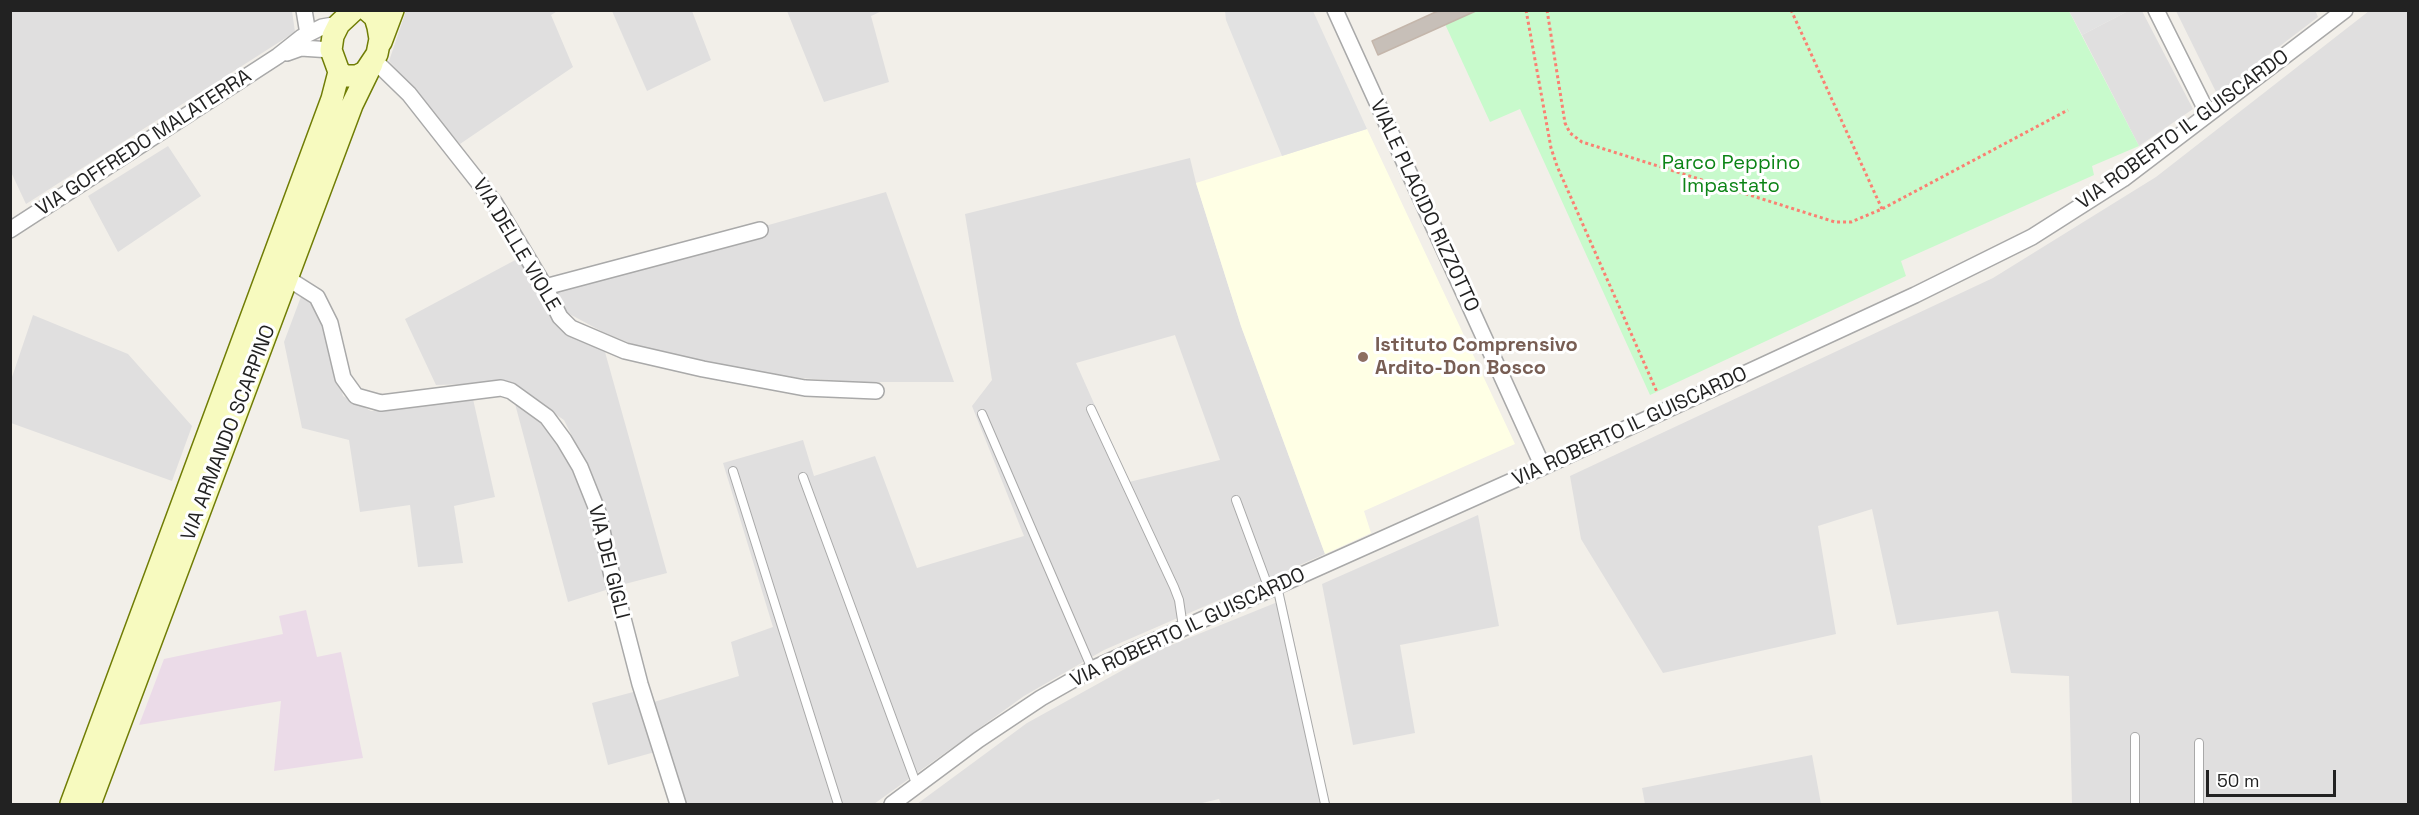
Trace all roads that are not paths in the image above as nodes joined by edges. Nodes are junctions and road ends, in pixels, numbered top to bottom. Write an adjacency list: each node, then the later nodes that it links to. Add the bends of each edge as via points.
1 (304, 10): 8 (street)
2 (367, 10): 11 (street, via 375,17 380,39)
3 (393, 10): 11 (street, VIA ARMANDO SCARPINO)
4 (1335, 10): 21 (street, VIALE PLACIDO RIZZOTTO)
5 (2156, 10): 13 (street)
6 (2338, 13): 13 (street, VIA ROBERTO IL GUISCARDO)
7 (346, 17): 8 (street, VIA GOFFREDO MALATERRA); 9 (street, via 333,36)
8 (308, 34): 10 (street, VIA GOFFREDO MALATERRA)
9 (331, 50): 10 (street, VIA GOFFREDO MALATERRA, via 301,48); 12 (street)
10 (278, 56): 14 (street, VIA GOFFREDO MALATERRA)
11 (375, 59): 12 (street, via 357,76); 16 (street, VIA ARMANDO SCARPINO, via 352,105); 17 (street, VIA DELLE VIOLE, via 469,168)
12 (339, 72): 31 (street, VIA ARMANDO SCARPINO)
13 (2208, 114): 21 (street, VIA ROBERTO IL GUISCARDO, via 2123,179 2032,237 1914,296)
14 (10, 230)
15 (760, 230): 17 (street)
16 (287, 278): 32 (street, VIA ARMANDO SCARPINO); 33 (street, VIA DEI GIGLI, via 317,297 330,323 343,378 356,396 381,403 501,388 547,417 580,467 598,512 640,684)
17 (545, 287): 18 (street, VIA DELLE VIOLE, via 560,317 571,328 625,351 805,388)
18 (876, 391)
19 (1091, 409): 26 (lane, via 1177,594)
20 (982, 414): 27 (lane)
21 (1543, 467): 25 (street, VIA ROBERTO IL GUISCARDO)
22 (733, 471): 34 (lane)
23 (803, 477): 30 (lane)
24 (1236, 501): 25 (lane)
25 (1273, 588): 26 (street, VIA ROBERTO IL GUISCARDO); 36 (lane)
26 (1183, 627): 27 (street, VIA ROBERTO IL GUISCARDO)
27 (1092, 669): 30 (street, VIA ROBERTO IL GUISCARDO, via 1014,716)
28 (2135, 737): 37 (lane)
29 (2199, 743): 38 (lane)
30 (918, 786): 35 (street, VIA ROBERTO IL GUISCARDO)
31 (71, 804)
32 (90, 804)
33 (678, 804)
34 (838, 804)
35 (892, 804)
36 (1325, 804)
37 (2135, 804)
38 (2199, 804)

